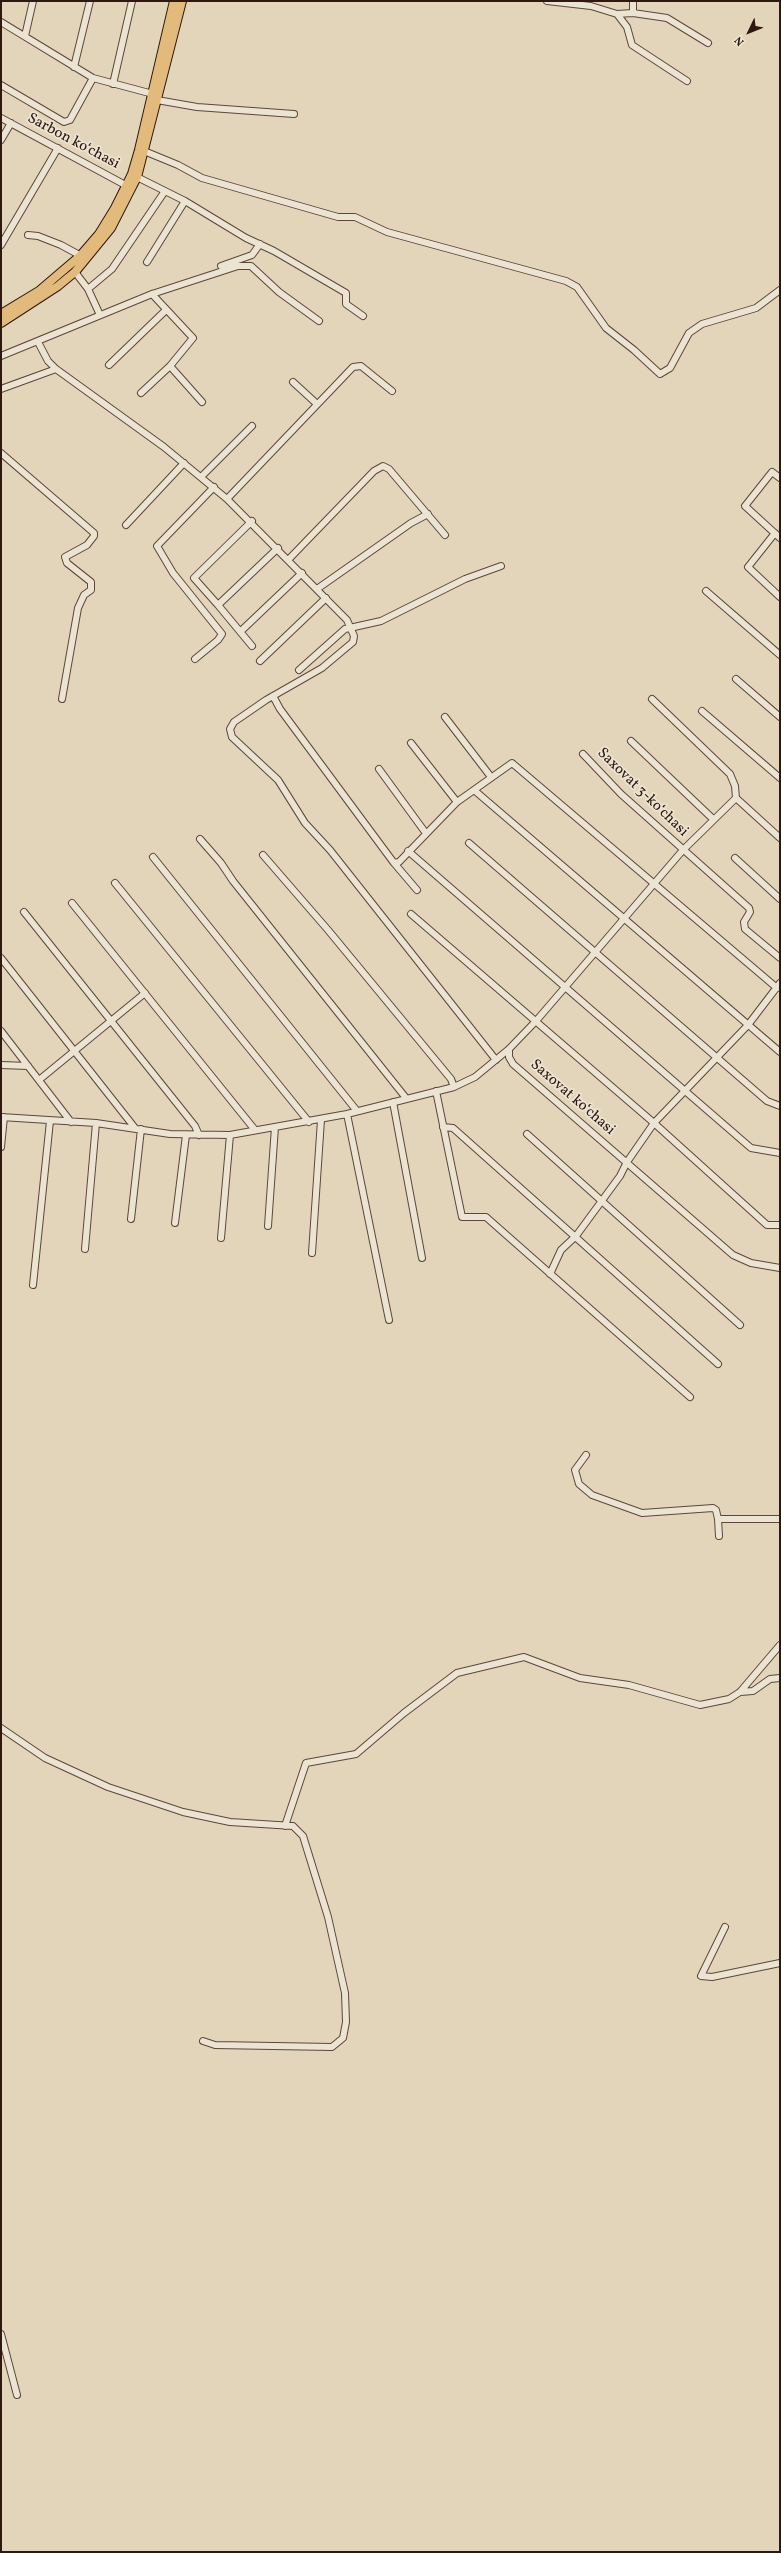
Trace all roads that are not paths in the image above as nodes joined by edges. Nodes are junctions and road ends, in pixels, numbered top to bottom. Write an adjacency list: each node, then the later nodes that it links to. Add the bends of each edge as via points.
1 (33, 1): 11 (street)
2 (90, 1): 13 (street)
3 (132, 1): 16 (street)
4 (174, 1): 18 (main road)
5 (182, 1): 18 (main road)
6 (547, 1): 9 (street, via 591,6)
7 (633, 1): 8 (street)
8 (632, 13): 9 (street); 12 (street, via 666,18)
9 (617, 14): 15 (street, via 627,27 632,45)
10 (1, 22): 11 (street)
11 (24, 36): 13 (street)
12 (708, 43)
13 (74, 67): 14 (street)
14 (93, 78): 16 (street); 17 (street, via 70,120 64,122)
15 (687, 81)
16 (112, 84): 18 (street)
17 (1, 85)
18 (155, 97): 19 (street, via 197,107); 24 (main road); 25 (main road)
19 (294, 114)
20 (1, 118): 21 (street, Sarbon koʻchasi)
21 (10, 123): 22 (street); 23 (street, Sarbon koʻchasi)
22 (1, 140)
23 (58, 148): 26 (street, Sarbon koʻchasi); 31 (street)
24 (144, 151): 25 (main road); 36 (street, via 202,178 338,217 355,217 387,232 566,281 577,287 606,328 660,374 670,368 690,332 702,324 756,308)
25 (135, 175): 26 (main road); 27 (street)
26 (130, 187): 32 (main road, via 111,228)
27 (166, 191): 28 (street); 35 (street, via 112,269)
28 (185, 200): 30 (street); 33 (street)
29 (28, 235): 32 (street, via 38,236)
30 (260, 244): 37 (street, via 252,254 168,287); 42 (street, via 346,293 346,304)
31 (1, 245)
32 (83, 257): 34 (main road); 40 (main road, via 39,291)
33 (147, 262)
34 (75, 272): 35 (street); 44 (main road, via 40,300)
35 (88, 289): 41 (street)
36 (780, 290)
37 (164, 292): 38 (street); 43 (street, via 229,268 248,265 279,292)
38 (152, 294): 39 (street); 41 (street)
39 (166, 310): 47 (street); 48 (street, via 193,338)
40 (1, 314)
41 (100, 315): 45 (street)
42 (363, 316)
43 (319, 321)
44 (1, 323)
45 (38, 342): 46 (street); 49 (street)
46 (1, 356)
47 (109, 365)
48 (170, 366): 53 (street); 54 (street)
49 (56, 369): 51 (street); 58 (street)
50 (293, 382): 55 (street)
51 (1, 389)
52 (392, 391): 55 (street, via 357,365)
53 (141, 393)
54 (202, 402)
55 (317, 404): 62 (street)
56 (252, 426): 59 (street)
57 (1, 453): 87 (street, via 94,533 86,545 65,557 67,563 91,582 91,590 84,595 78,608)
58 (184, 463): 59 (street); 65 (street)
59 (202, 476): 61 (street)
60 (780, 478): 67 (street, via 772,472 745,506)
61 (214, 487): 62 (street); 81 (street, via 157,546 173,573 222,634)
62 (227, 499): 64 (street)
63 (428, 514): 66 (street); 69 (street, via 388,469 382,466 374,471); 72 (street, via 411,523)
64 (252, 521): 68 (street); 76 (street, via 194,578)
65 (126, 525)
66 (445, 535)
67 (778, 535): 74 (street, via 748,567)
68 (278, 548): 69 (street); 76 (street)
69 (289, 559): 71 (street)
70 (501, 566): 77 (street, via 465,579 381,620)
71 (302, 573): 72 (street); 78 (street)
72 (318, 589): 75 (street)
73 (706, 591): 80 (street)
74 (780, 596)
75 (326, 598): 77 (street); 82 (street)
76 (218, 604): 78 (street)
77 (351, 626): 83 (street); 85 (street, via 353,642 322,668)
78 (241, 631): 79 (street)
79 (252, 646)
80 (780, 655)
81 (195, 659)
82 (260, 661)
83 (299, 670)
84 (736, 679): 89 (street)
85 (273, 696): 110 (street); 133 (street, via 234,722 230,729 232,737 278,780 305,823 330,850)
86 (652, 698): 98 (street, via 730,774)
87 (62, 699)
88 (702, 711): 96 (street)
89 (780, 716)
90 (446, 717): 95 (street)
91 (631, 741): 100 (street)
92 (411, 743): 99 (street)
93 (583, 754): 105 (street, Saxovat 3-koʻchasi, via 621,794)
94 (379, 769): 101 (street)
95 (491, 777): 97 (street); 112 (street, via 512,763)
96 (780, 778)
97 (474, 790): 99 (street); 118 (street)
98 (736, 798): 100 (street); 103 (street)
99 (457, 802): 101 (street)
100 (713, 819): 105 (street)
101 (425, 832): 106 (street)
102 (200, 838): 140 (street)
103 (780, 838)
104 (469, 843): 119 (street)
105 (683, 850): 112 (street); 121 (street, via 749,908 750,912 744,922 745,929)
106 (408, 851): 110 (street, via 399,862); 123 (street)
107 (263, 855): 137 (street, via 451,1079)
108 (153, 857): 143 (street)
109 (735, 858): 114 (street)
110 (394, 863): 113 (street)
111 (115, 883): 149 (street)
112 (654, 884): 118 (street); 122 (street)
113 (417, 890)
114 (780, 899)
115 (72, 903): 124 (street)
116 (24, 912): 125 (street)
117 (411, 914): 126 (street)
118 (625, 919): 119 (street); 127 (street)
119 (596, 954): 123 (street); 132 (street)
120 (1, 958): 130 (street)
121 (780, 958)
122 (778, 986): 127 (street)
123 (566, 988): 126 (street); 139 (street)
124 (145, 993): 125 (street); 155 (street)
125 (111, 1021): 130 (street); 158 (street, via 195,1126)
126 (536, 1021): 129 (street); 151 (street)
127 (748, 1024): 131 (street); 132 (street)
128 (1, 1031): 135 (street)
129 (509, 1049): 133 (street); 162 (street, Saxovat koʻchasi, via 509,1057 513,1064)
130 (74, 1051): 136 (street); 154 (street)
131 (780, 1052)
132 (718, 1058): 139 (street); 142 (street, via 767,1101)
133 (496, 1060): 137 (street, via 475,1077)
134 (1, 1065): 135 (street)
135 (28, 1066): 136 (street)
136 (39, 1080): 148 (street)
137 (454, 1087): 138 (street)
138 (436, 1091): 140 (street); 153 (street)
139 (686, 1091): 151 (street); 161 (street, via 751,1148)
140 (406, 1098): 141 (street)
141 (393, 1102): 143 (street); 172 (street)
142 (780, 1106)
143 (357, 1111): 144 (street)
144 (347, 1114): 146 (street); 176 (street)
145 (2, 1117): 147 (street); 160 (street)
146 (321, 1120): 149 (street); 171 (street)
147 (50, 1121): 148 (street); 175 (street)
148 (71, 1122): 150 (street)
149 (309, 1122): 152 (street)
150 (96, 1123): 154 (street); 170 (street)
151 (654, 1123): 162 (street); 166 (street, via 767,1225)
152 (276, 1126): 155 (street); 167 (street)
153 (443, 1126): 168 (street, via 453,1128); 174 (street, via 462,1217 486,1217)
154 (138, 1129): 157 (street); 164 (street)
155 (256, 1130): 159 (street)
156 (527, 1134): 163 (street)
157 (186, 1135): 158 (street); 165 (street)
158 (199, 1135): 159 (street)
159 (230, 1135): 169 (street)
160 (1, 1147)
161 (780, 1153)
162 (627, 1162): 163 (street); 173 (street, Saxovat koʻchasi, via 733,1255 751,1263)
163 (602, 1201): 168 (street); 177 (street)
164 (131, 1219)
165 (175, 1223)
166 (780, 1225)
167 (268, 1226)
168 (576, 1236): 174 (street, via 561,1250); 178 (street)
169 (220, 1238)
170 (85, 1249)
171 (312, 1253)
172 (422, 1258)
173 (780, 1268)
174 (550, 1274): 179 (street)
175 (33, 1285)
176 (389, 1320)
177 (740, 1325)
178 (718, 1364)
179 (690, 1397)
180 (586, 1455): 181 (street, via 577,1466 575,1476 578,1484 592,1495 646,1514 713,1508)
181 (718, 1519): 182 (street); 183 (street)
182 (780, 1519)
183 (719, 1536)
184 (780, 1645): 186 (street)
185 (780, 1678): 186 (street, via 770,1679 753,1691)
186 (740, 1692): 188 (street, via 729,1699 700,1705 630,1685 580,1678 524,1657 457,1673 356,1754 306,1763)
187 (1, 1728): 188 (street, via 44,1758 108,1787 183,1812 230,1822)
188 (285, 1826): 191 (street, via 293,1826 303,1836 328,1917 344,1993 345,2033 338,2045 332,2047 216,2045)
189 (725, 1927): 190 (street, via 701,1976 712,1977)
190 (780, 1964)
191 (203, 2041)
192 (1, 2334): 193 (street)
193 (17, 2395)

